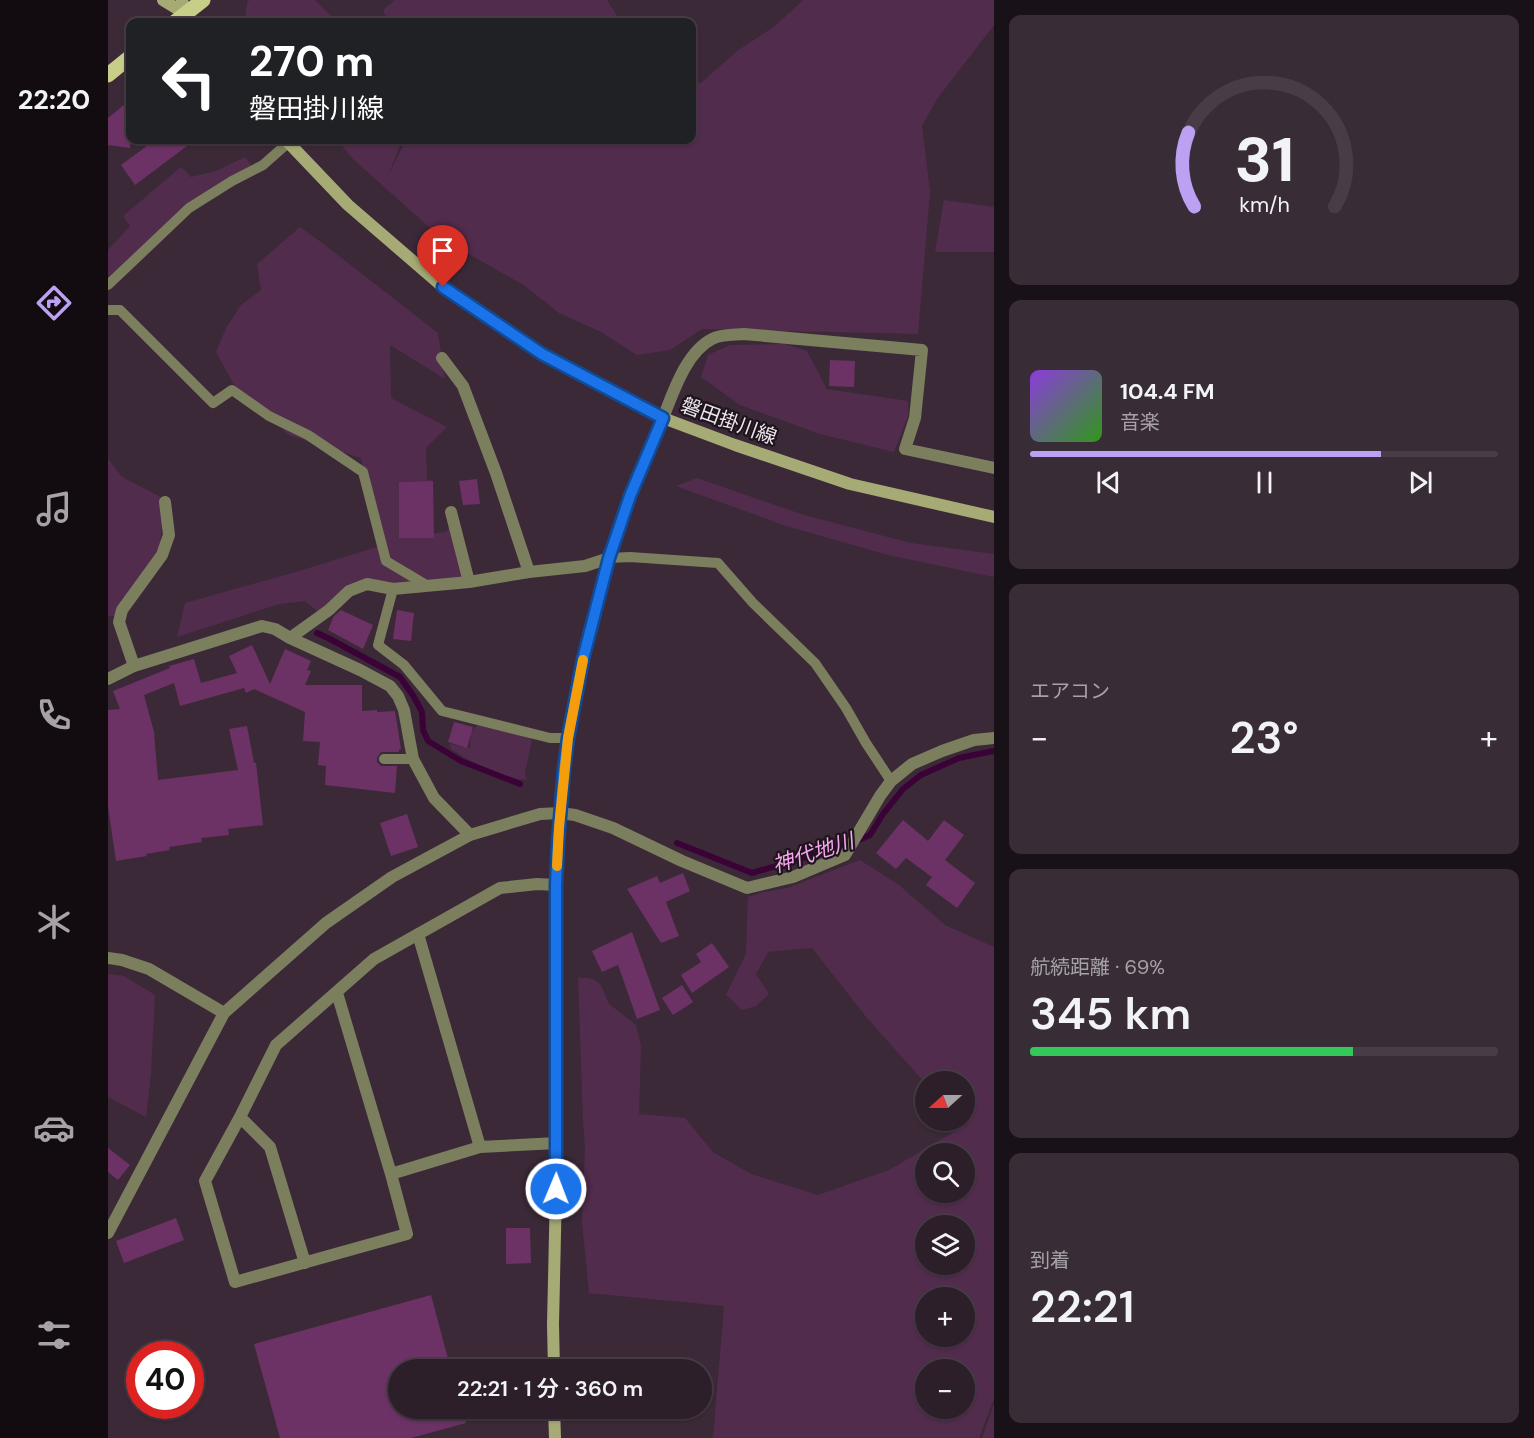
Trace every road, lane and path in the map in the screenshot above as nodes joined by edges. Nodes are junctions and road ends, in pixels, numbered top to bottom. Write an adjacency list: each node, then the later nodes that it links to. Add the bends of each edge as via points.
1 (163, 0): 3 (street)
2 (203, 0): 3 (main road)
3 (184, 15)
4 (126, 60): 5 (main road)
5 (108, 75)
6 (285, 144): 8 (lane, via 263,165 189,208)
7 (291, 144): 11 (street, 磐田掛川線, via 348,205 443,287 542,354)
8 (108, 285)
9 (108, 310): 19 (lane, via 120,310 213,402 232,390 363,472 386,561)
10 (442, 358): 17 (street, via 463,386)
11 (663, 418): 12 (street, via 687,365 701,347 719,336 744,334 922,351 915,418 905,449); 15 (street, 磐田掛川線, via 850,484); 16 (street)
12 (994, 468)
13 (165, 502): 22 (street, via 169,535 162,555 122,610 119,621)
14 (451, 512): 18 (street)
15 (994, 517)
16 (609, 558): 17 (street, via 585,566); 24 (street); 28 (lane, via 718,563 814,663)
17 (529, 572): 18 (street)
18 (468, 582): 19 (street)
19 (428, 586): 20 (street)
20 (393, 588): 21 (street, via 367,584 349,591); 24 (lane, via 378,645 404,665 442,711 550,738)
21 (290, 638): 22 (street, via 262,626); 27 (street, via 390,686 404,710)
22 (134, 666): 23 (street)
23 (108, 680)
24 (568, 738): 29 (street)
25 (994, 738): 28 (street, via 942,751 912,764)
26 (384, 759): 27 (lane)
27 (413, 759): 30 (street, via 434,798)
28 (891, 781): 29 (street, via 845,855 793,877 747,888 613,828)
29 (560, 813): 30 (street, via 540,814); 31 (street)
30 (470, 835): 35 (street, via 392,877 326,923)
31 (556, 885): 32 (street, via 500,888); 37 (street)
32 (418, 934): 34 (street, via 374,958); 38 (street)
33 (108, 958): 35 (street, via 149,969)
34 (337, 993): 36 (street, via 276,1045); 39 (street)
35 (224, 1013): 40 (street)
36 (240, 1117): 41 (street, via 270,1147); 41 (street, via 205,1181 236,1282)
37 (557, 1143): 38 (street); 42 (street)
38 (480, 1147): 39 (street)
39 (391, 1174): 41 (street, via 407,1234)
40 (108, 1233)
41 (305, 1263)
42 (554, 1359)
43 (554, 1419): 44 (street)
44 (555, 1438)

